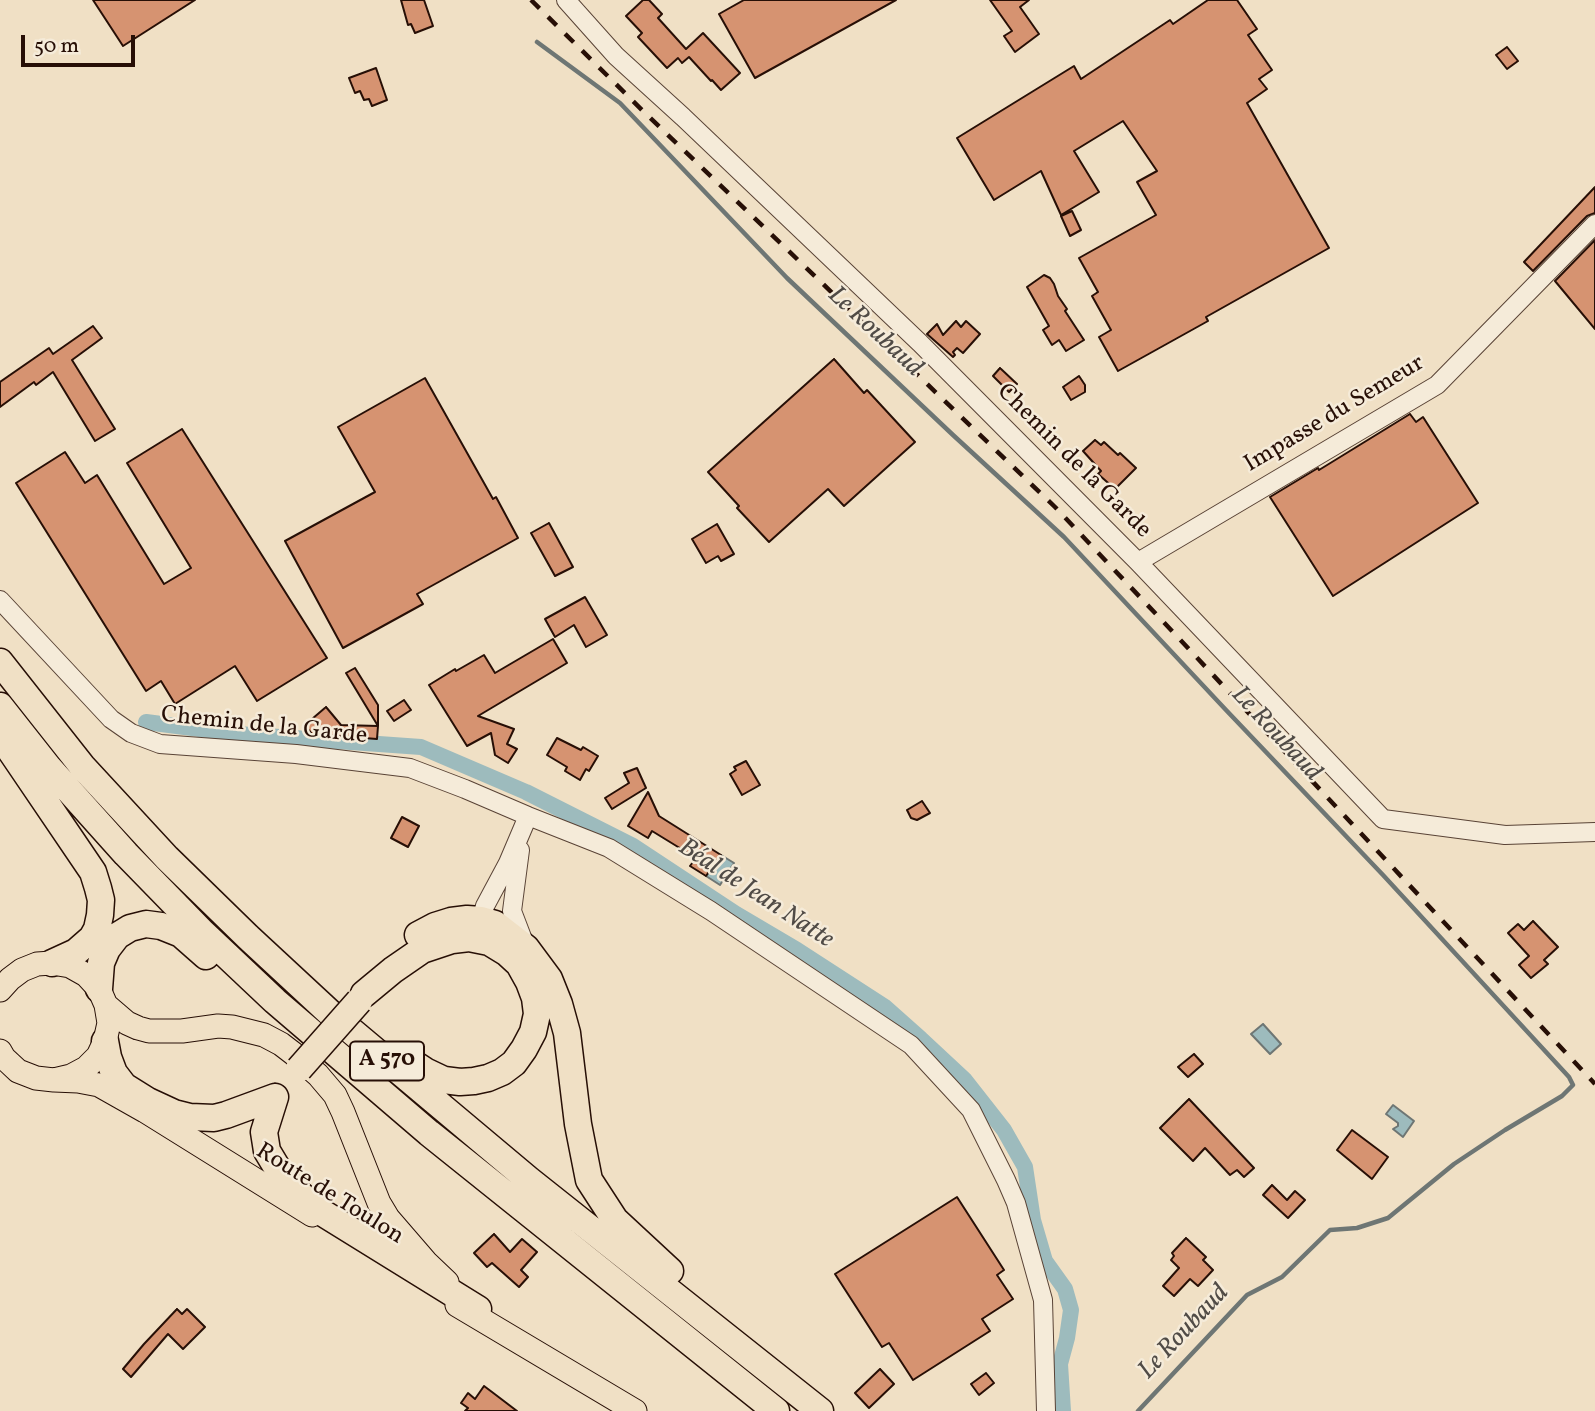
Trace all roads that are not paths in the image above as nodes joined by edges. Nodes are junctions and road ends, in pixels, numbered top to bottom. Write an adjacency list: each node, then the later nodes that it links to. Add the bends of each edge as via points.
1 (566, 0): 3 (street, Chemin de la Garde, via 616,55 920,343)
2 (1595, 224): 3 (street, Impasse du Semeur, via 1437,385)
3 (1138, 562): 10 (street, Chemin de la Garde, via 1383,819 1505,835)
4 (0, 600): 9 (street, Chemin de la Garde, via 111,719 131,733 160,744 410,768)
5 (0, 647): 11 (highway, via 124,793 214,889 373,1034 444,1080 474,1081 502,1072 514,1063 533,1032 537,1014 529,982)
6 (0, 662): 27 (highway, A 570, via 82,766 167,858 330,1013 529,1180)
7 (0, 706): 26 (highway, A 570, via 127,853 275,1001 429,1133)
8 (0, 735): 12 (highway, via 93,872 99,888 100,915 92,938)
9 (528, 816): 11 (street); 11 (street, via 485,906); 29 (street, Chemin de la Garde, via 609,848 710,911 911,1045 971,1110 1016,1203 1043,1300)
10 (1595, 832)
11 (492, 926): 16 (highway, via 469,938 422,950); 16 (highway, via 467,919 420,933); 28 (highway, via 526,948 550,979 567,1033 589,1180 615,1220)
12 (52, 963): 13 (main road); 15 (main road, Route de Toulon, via 86,975)
13 (11, 966): 14 (main road, via 10,979)
14 (0, 990)
15 (103, 997): 17 (main road, via 109,1023); 22 (main road, Route de Toulon, via 127,1023 149,1031 232,1027 264,1035 294,1054 335,1095 388,1218 426,1262); 25 (highway, via 100,963 117,936 146,924 180,934 385,1114)
16 (361, 997): 20 (highway, bridge)
17 (105, 1041): 19 (main road, via 86,1068); 20 (highway, via 114,1073 124,1086 174,1113 214,1118)
18 (0, 1051): 19 (main road, Route de Toulon, via 18,1071)
19 (54, 1080): 21 (main road, Route de Toulon, via 99,1085)
20 (275, 1097): 21 (highway, via 247,1118 217,1126 174,1123); 22 (highway, via 264,1132 267,1151 295,1190 318,1210)
21 (153, 1115): 23 (main road, Route de Toulon)
22 (478, 1309): 23 (main road, Route de Toulon)
23 (570, 1373): 24 (main road, Route de Toulon)
24 (635, 1411)
25 (757, 1411)
26 (776, 1411)
27 (820, 1411)
28 (837, 1411)
29 (1046, 1411)

